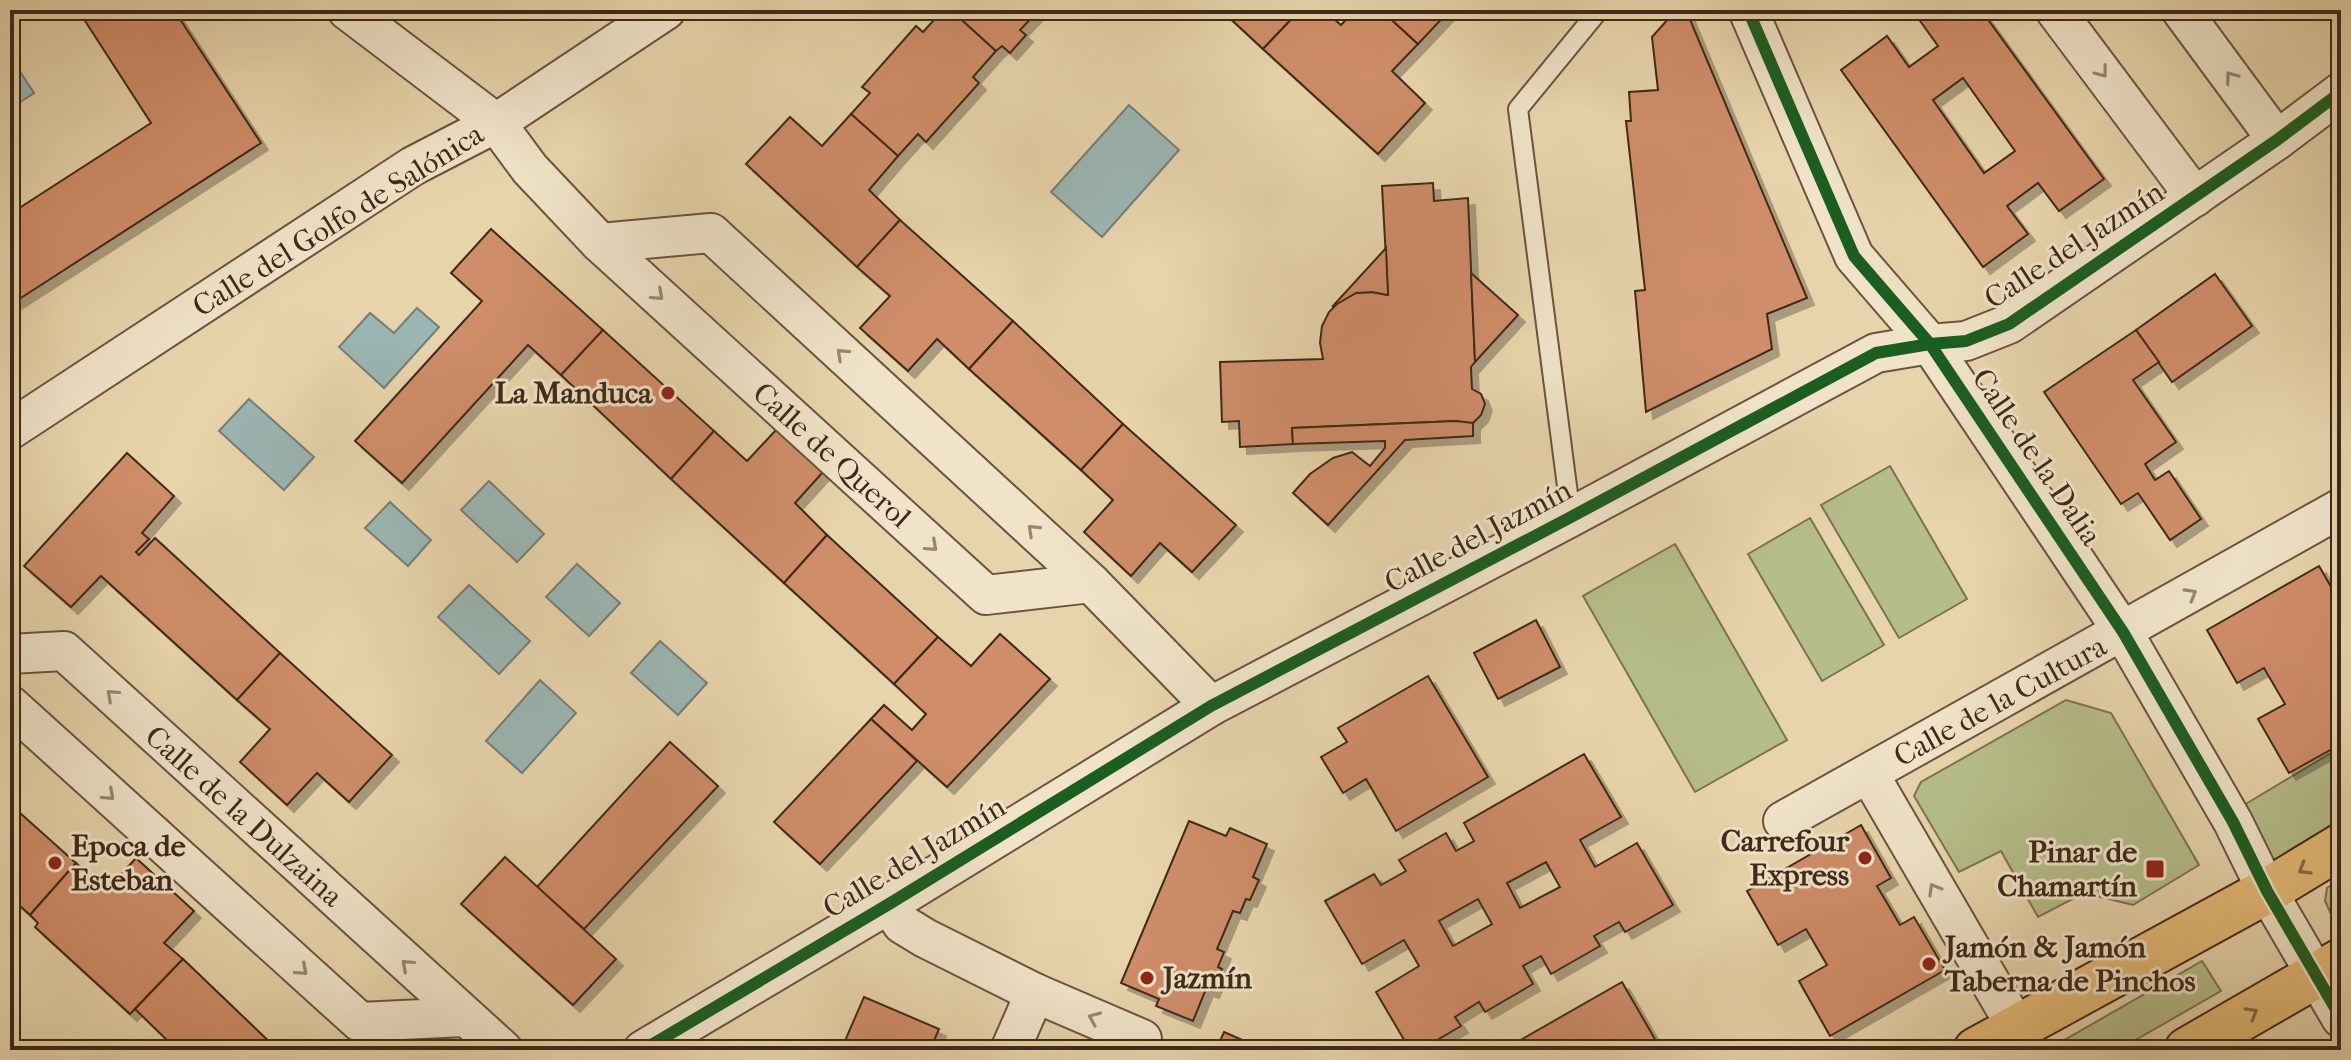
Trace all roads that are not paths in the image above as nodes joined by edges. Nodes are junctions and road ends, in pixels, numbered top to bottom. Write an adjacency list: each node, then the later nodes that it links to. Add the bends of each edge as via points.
1 (347, 10): 8 (street, Calle de Querol)
2 (666, 10): 8 (street, Calle del Golfo de Salónica)
3 (1748, 10): 12 (street, Calle de la Dalia, via 1854,256)
4 (2055, 10): 10 (street, Calle del Jazmín, one-way to 10)
5 (2181, 10): 9 (street, one-way to 5)
6 (1595, 15): 14 (lane, via 1518,109)
7 (2341, 92): 9 (street, Calle del Jazmín)
8 (496, 123): 11 (street, Calle de Querol, via 530,169); 13 (street, Calle del Golfo de Salónica, via 413,166)
9 (2277, 140): 10 (street, Calle del Jazmín)
10 (2195, 197): 12 (street, Calle del Jazmín, via 2009,324 1966,341)
11 (600, 243): 16 (street, one-way to 11, via 711,233); 16 (street, Calle de Querol, one-way to 16, via 986,595)
12 (1930, 344): 14 (street, Calle del Jazmín, via 1876,353); 17 (street, Calle de la Dalia)
13 (10, 430)
14 (1571, 517): 20 (street, Calle del Jazmín)
15 (2338, 517): 17 (street, Calle de la Cultura, one-way to 15)
16 (1091, 583): 20 (street)
17 (2123, 632): 21 (street, Calle de la Cultura); 24 (street, Calle de la Dalia)
18 (10, 654): 28 (street, Calle de la Dulzaina, one-way to 18, via 64,651)
19 (10, 705): 28 (street, one-way to 28, via 360,1022)
20 (1211, 706): 25 (street, Calle del Jazmín)
21 (1869, 774): 22 (street, Calle de la Cultura); 30 (street, one-way to 21)
22 (1783, 821)
23 (2341, 846): 24 (main road, one-way to 24)
24 (2267, 891): 26 (street, Calle de la Dalia); 30 (main road)
25 (889, 904): 27 (street, via 902,924); 32 (street, Calle del Jazmín)
26 (2329, 969): 29 (street, Calle de la Dalia); 36 (main road, one-way to 26)
27 (1035, 993): 33 (street); 34 (street, one-way to 27, via 1142,1039)
28 (464, 1017): 31 (street, Calle de la Dulzaina)
29 (2341, 1018)
30 (2017, 1028): 35 (main road)
31 (503, 1050)
32 (643, 1050)
33 (1010, 1050)
34 (1137, 1050)
35 (1976, 1050)
36 (2187, 1050)

